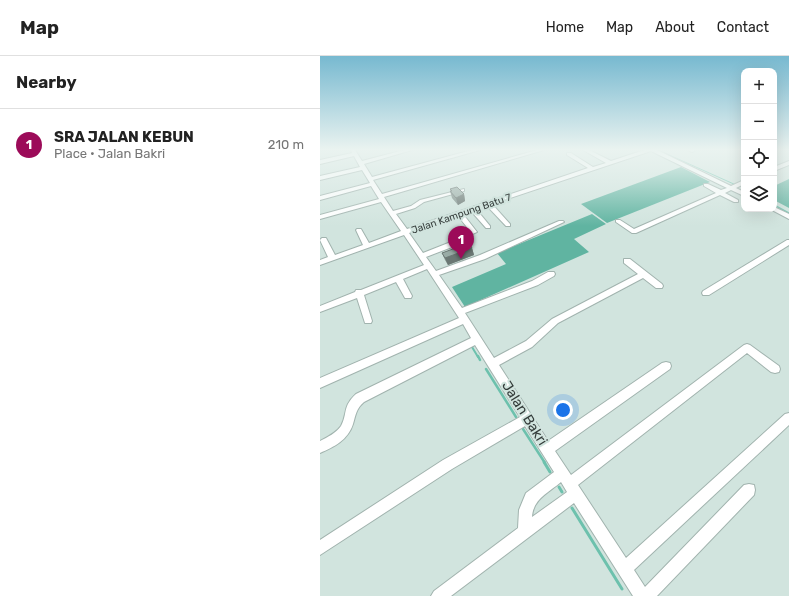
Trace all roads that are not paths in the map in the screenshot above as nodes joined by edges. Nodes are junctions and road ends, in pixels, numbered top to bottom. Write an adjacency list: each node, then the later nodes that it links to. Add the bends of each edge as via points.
1 (368, 175): 6 (street, Jalan Bakri)
2 (391, 175): 6 (street)
3 (458, 175): 14 (street)
4 (570, 175): 16 (street, Jalan Kampung Batu 7)
5 (705, 175): 9 (street)
6 (371, 181): 13 (street); 14 (street, Jalan Bakri)
7 (741, 183): 9 (street)
8 (706, 185): 11 (street)
9 (731, 188): 11 (street); 12 (street)
10 (462, 190): 19 (street, via 422,201 413,207)
11 (721, 193): 15 (street); 23 (street, via 634,232)
12 (741, 193)
13 (320, 198)
14 (382, 198): 19 (street, Jalan Bakri); 22 (street)
15 (736, 200)
16 (488, 203): 17 (street, Jalan Kampung Batu 7); 25 (street)
17 (472, 209): 20 (street, Jalan Kampung Batu 7); 26 (street)
18 (777, 210): 21 (street)
19 (392, 213): 28 (street, Jalan Bakri)
20 (459, 213): 28 (street, Jalan Kampung Batu 7); 32 (street, via 474,232 463,240)
21 (789, 216)
22 (320, 217)
23 (618, 221)
24 (561, 222): 36 (street, via 449,270)
25 (508, 225)
26 (488, 226)
27 (359, 230): 31 (street)
28 (406, 232): 31 (street, Jalan Kampung Batu 7); 32 (street, Jalan Bakri)
29 (324, 240): 33 (street)
30 (789, 242): 42 (street)
31 (367, 246): 33 (street, Jalan Kampung Batu 7)
32 (422, 256): 36 (street, Jalan Bakri)
33 (333, 259): 35 (street, Jalan Kampung Batu 7)
34 (627, 261): 38 (street)
35 (320, 263)
36 (431, 270): 39 (street); 45 (street, Jalan Bakri)
37 (551, 274): 45 (street)
38 (644, 274): 40 (street); 48 (street, via 555,321 529,344)
39 (398, 278): 41 (street); 43 (street)
40 (659, 286)
41 (359, 292): 44 (street); 46 (street)
42 (706, 293)
43 (408, 296)
44 (320, 309)
45 (463, 316): 47 (street, Jalan Bakri); 51 (street)
46 (368, 321)
47 (478, 339): 48 (street, Jalan Bakri); 54 (street, via 360,398 350,409 343,432 336,439)
48 (493, 363): 53 (street, Jalan Bakri)
49 (666, 366): 55 (street)
50 (775, 369): 56 (street, via 747,348)
51 (320, 383)
52 (789, 418): 60 (street)
53 (527, 419): 55 (street, Jalan Bakri); 59 (street, via 464,455)
54 (320, 447)
55 (547, 448): 56 (street, Jalan Bakri)
56 (569, 483): 58 (street); 58 (street, via 531,498 526,510); 60 (street, Jalan Bakri)
57 (749, 490): 61 (street)
58 (525, 532): 62 (street)
59 (320, 548)
60 (625, 568): 61 (street, Jalan Bakri)
61 (640, 594)
62 (439, 596)

